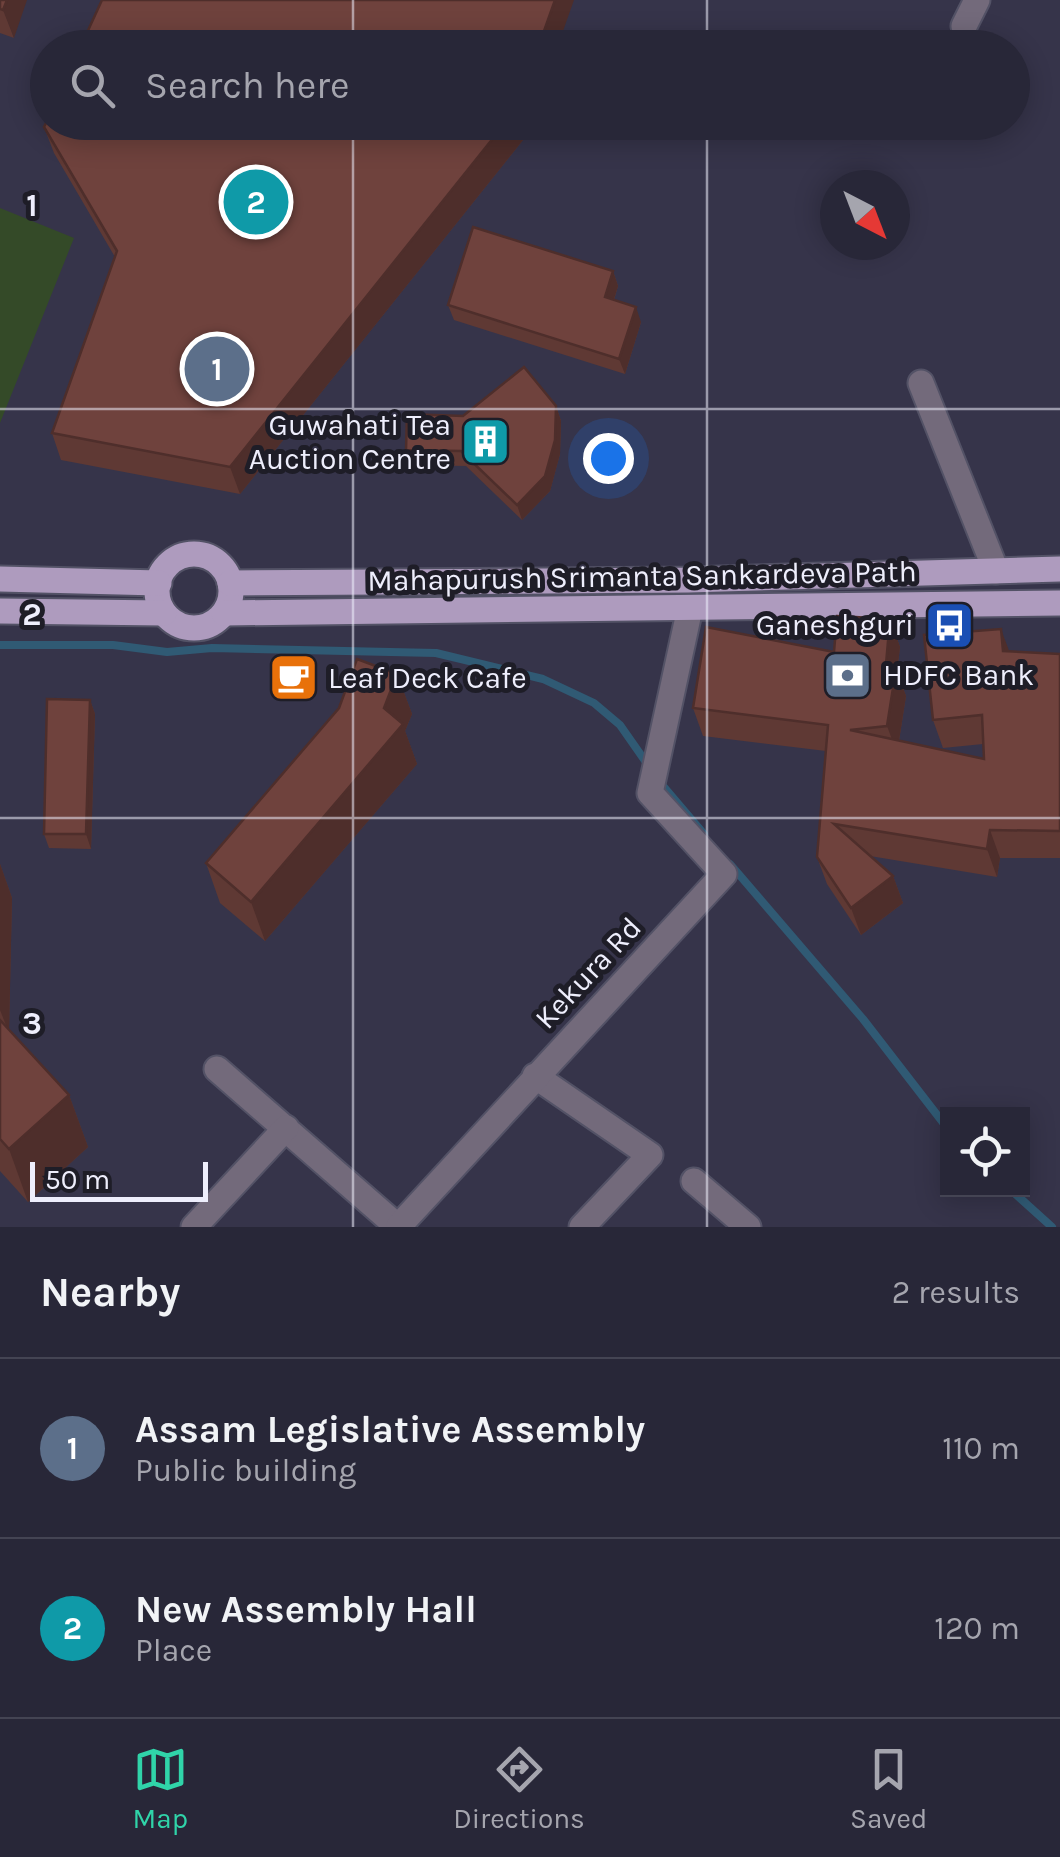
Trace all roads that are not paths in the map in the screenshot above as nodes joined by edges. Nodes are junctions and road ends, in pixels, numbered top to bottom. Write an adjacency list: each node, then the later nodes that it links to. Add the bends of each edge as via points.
1 (977, 0): 2 (street)
2 (964, 26)
3 (921, 383): 5 (street)
4 (1060, 569): 5 (main road, Mahapurush Srimanta Sankardeva Path)
5 (996, 571): 8 (main road, Mahapurush Srimanta Sankardeva Path)
6 (0, 579): 7 (main road)
7 (159, 583): 8 (main road, via 167,566 189,554 213,559); 12 (main road)
8 (230, 583): 13 (main road)
9 (1060, 603): 10 (main road, Mahapurush Srimanta Sankardeva Path)
10 (690, 608): 13 (main road, Mahapurush Srimanta Sankardeva Path); 15 (street, Kekura Rd, via 650,793 724,874)
11 (0, 611): 12 (main road)
12 (164, 613): 13 (main road, via 197,628)
13 (224, 613)
14 (217, 1069): 16 (street)
15 (536, 1076): 18 (street, Kekura Rd); 20 (street, via 650,1155)
16 (286, 1128): 18 (street); 19 (street)
17 (694, 1181): 21 (street)
18 (398, 1226)
19 (194, 1227)
20 (582, 1227)
21 (748, 1227)

